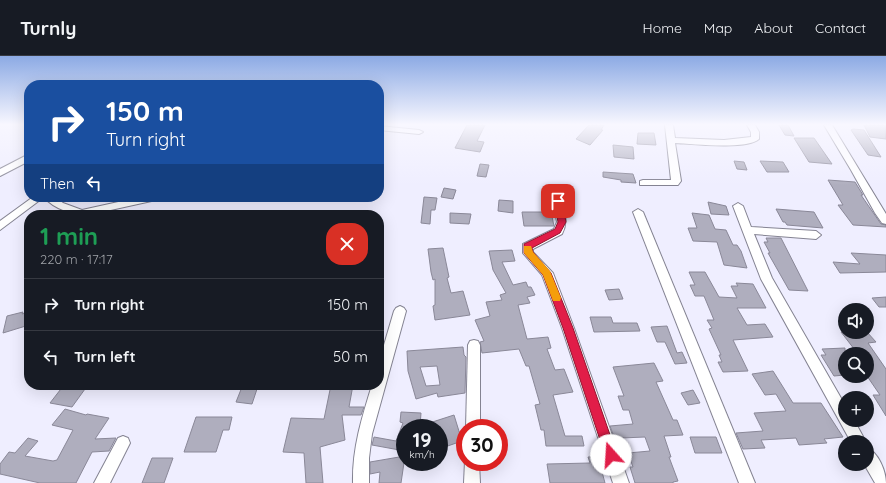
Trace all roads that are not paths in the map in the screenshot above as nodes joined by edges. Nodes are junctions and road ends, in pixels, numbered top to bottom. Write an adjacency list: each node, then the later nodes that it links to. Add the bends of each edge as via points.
1 (671, 145): 5 (street, via 675,183)
2 (840, 145): 14 (street)
3 (24, 159): 4 (street)
4 (0, 173)
5 (643, 183)
6 (558, 201): 30 (street, via 562,222 558,231 527,247 528,253 547,273)
7 (32, 202): 15 (street)
8 (56, 202): 11 (street)
9 (138, 202): 12 (street)
10 (738, 206): 16 (street)
11 (71, 210)
12 (110, 210)
13 (638, 212): 31 (street)
14 (886, 221)
15 (0, 226)
16 (748, 230): 17 (street); 22 (street, via 766,280)
17 (816, 235)
18 (400, 310): 20 (street)
19 (474, 345): 23 (street)
20 (384, 366)
21 (377, 390): 28 (street, via 366,430)
22 (838, 405)
23 (473, 419)
24 (123, 443): 27 (street)
25 (874, 467): 32 (street)
26 (472, 471): 29 (street)
27 (102, 483)
28 (361, 483)
29 (472, 483)
30 (621, 483)
31 (747, 483)
32 (883, 483)

